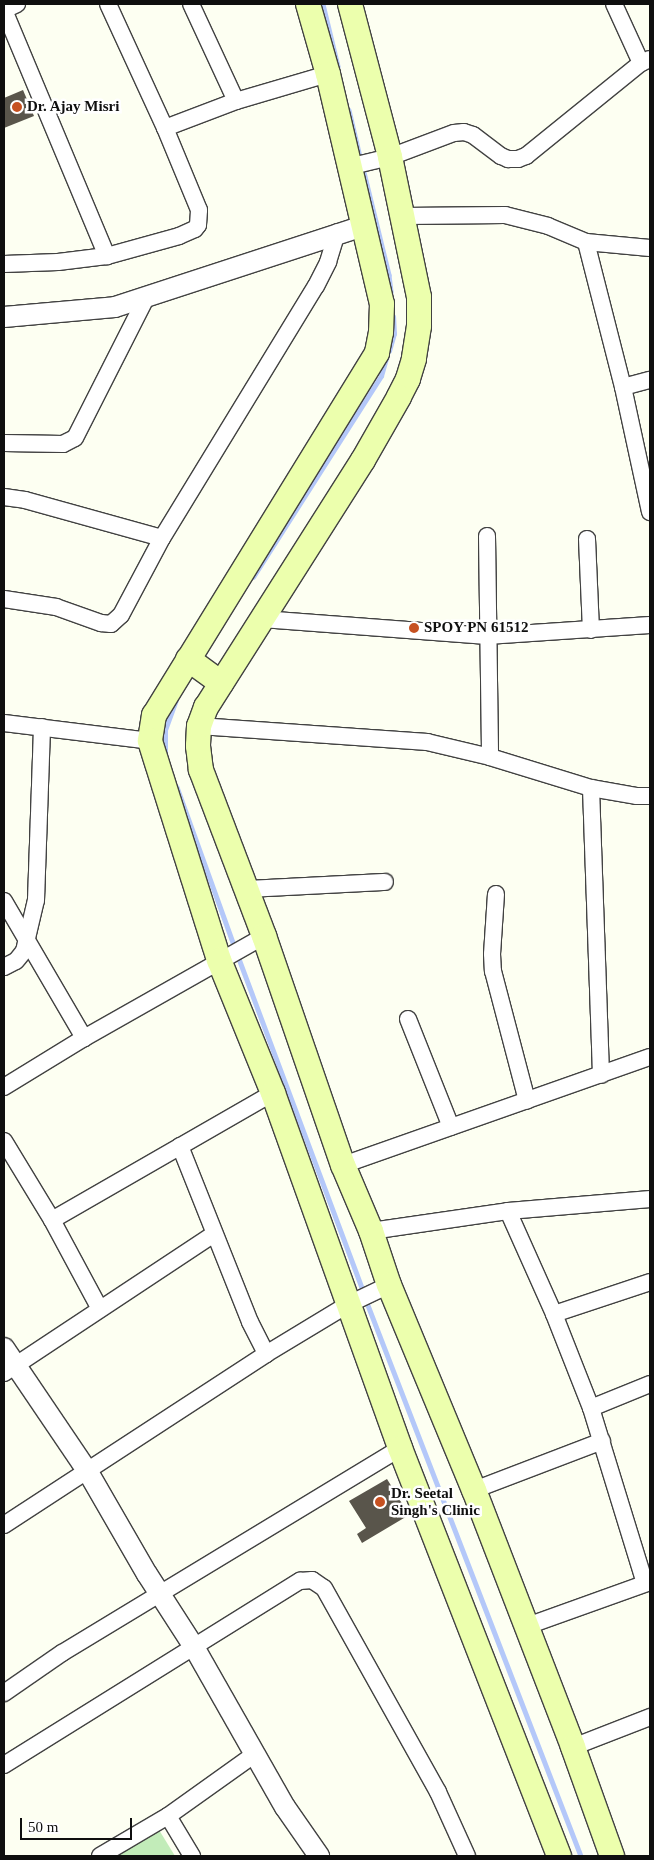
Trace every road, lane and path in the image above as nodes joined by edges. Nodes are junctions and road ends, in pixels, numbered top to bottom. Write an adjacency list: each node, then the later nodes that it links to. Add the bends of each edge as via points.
1 (17, 4): 18 (street, via 4,10)
2 (108, 4): 10 (street)
3 (191, 4): 9 (street)
4 (308, 4): 8 (main road)
5 (350, 4): 11 (main road)
6 (614, 4): 7 (street)
7 (646, 61): 11 (street, via 518,159 508,160 464,132)
8 (328, 74): 9 (street); 12 (main road)
9 (236, 101): 10 (street)
10 (165, 128): 18 (street, via 199,210 198,225 179,236)
11 (385, 158): 12 (street); 13 (main road)
12 (351, 166): 14 (main road)
13 (402, 216): 16 (street, via 505,215 548,226); 31 (main road, via 419,297 419,326 408,379 363,460)
14 (363, 226): 15 (street); 35 (main road, via 382,304 377,353)
15 (337, 232): 20 (street); 28 (street, via 316,286)
16 (586, 242): 17 (street); 23 (street)
17 (650, 248)
18 (107, 256): 19 (street)
19 (4, 264)
20 (147, 296): 21 (street, via 115,307); 24 (street, via 75,438 63,444)
21 (4, 316)
22 (650, 380): 23 (street)
23 (623, 387): 26 (street)
24 (4, 443)
25 (4, 497): 28 (street)
26 (650, 512)
27 (487, 536): 34 (street)
28 (162, 538): 30 (street, via 121,615 111,624 56,607)
29 (588, 539): 33 (street)
30 (4, 599)
31 (262, 619): 34 (street); 35 (main road)
32 (650, 625): 33 (street)
33 (591, 630): 34 (street)
34 (487, 636): 40 (street)
35 (204, 670): 38 (main road, via 206,707); 39 (main road, via 154,715)
36 (4, 723): 37 (street)
37 (42, 726): 39 (street); 48 (street, via 36,900)
38 (199, 726): 40 (street, via 427,742); 44 (main road, via 201,770)
39 (150, 741): 49 (main road)
40 (490, 758): 41 (street)
41 (591, 788): 42 (street); 54 (street)
42 (650, 796)
43 (385, 882): 44 (street)
44 (246, 889): 47 (main road)
45 (496, 894): 57 (street, via 493,971)
46 (4, 901): 48 (street)
47 (259, 938): 49 (street); 61 (main road)
48 (28, 939): 50 (street, via 16,961); 52 (street)
49 (226, 956): 52 (street); 56 (main road)
50 (4, 967)
51 (408, 1019): 58 (street)
52 (84, 1038): 55 (street)
53 (650, 1057): 54 (street)
54 (601, 1075): 57 (street)
55 (4, 1087)
56 (273, 1093): 60 (street); 69 (main road)
57 (528, 1101): 58 (street)
58 (451, 1127): 61 (street)
59 (4, 1141): 64 (street)
60 (180, 1146): 64 (street); 66 (street)
61 (343, 1165): 65 (main road)
62 (650, 1200): 63 (street)
63 (508, 1211): 65 (street); 71 (street)
64 (52, 1220): 70 (street)
65 (371, 1231): 68 (main road)
66 (214, 1234): 70 (street); 73 (street)
67 (650, 1282): 71 (street)
68 (383, 1288): 69 (street); 80 (main road)
69 (351, 1304): 73 (street); 78 (main road)
70 (100, 1309): 74 (street)
71 (554, 1314): 76 (street)
72 (4, 1348): 74 (street)
73 (266, 1354): 79 (street)
74 (10, 1369): 79 (street)
75 (650, 1384): 76 (street)
76 (591, 1408): 77 (street)
77 (602, 1441): 80 (street); 82 (street)
78 (400, 1448): 83 (street); 96 (main road)
79 (88, 1472): 81 (street); 83 (street)
80 (474, 1490): 84 (main road)
81 (4, 1524)
82 (648, 1583): 84 (street)
83 (160, 1594): 85 (street); 86 (street, via 62,1653)
84 (527, 1626): 88 (main road)
85 (194, 1647): 89 (street); 90 (street); 95 (street, via 300,1581 317,1582 324,1588 438,1792)
86 (4, 1693)
87 (650, 1717): 88 (street)
88 (573, 1747): 97 (main road)
89 (255, 1754): 91 (street); 94 (street)
90 (4, 1765)
91 (168, 1816): 92 (street); 93 (street)
92 (100, 1856)
93 (192, 1856)
94 (318, 1856)
95 (467, 1856)
96 (559, 1856)
97 (612, 1856)

